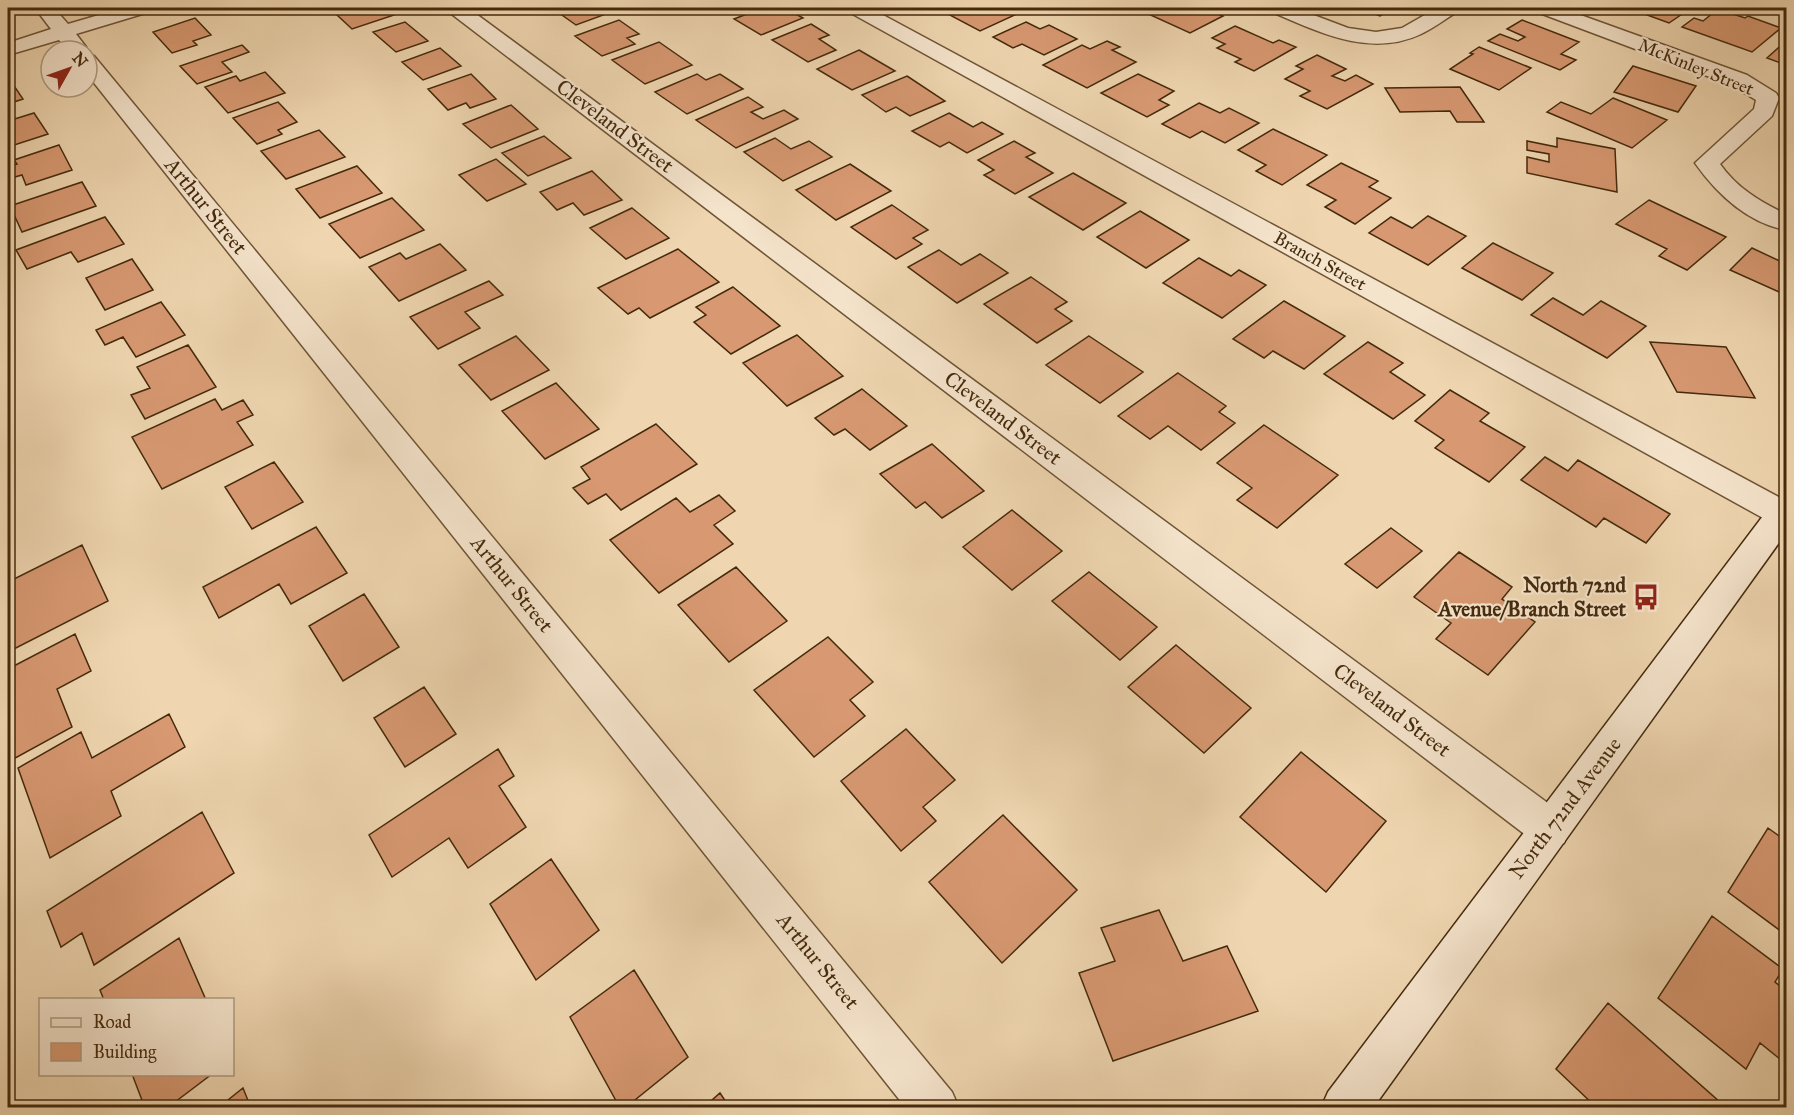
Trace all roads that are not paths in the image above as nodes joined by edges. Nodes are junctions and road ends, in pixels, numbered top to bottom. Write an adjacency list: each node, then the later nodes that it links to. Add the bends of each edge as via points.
1 (44, 8): 8 (street)
2 (142, 8): 8 (street)
3 (456, 8): 14 (street, Cleveland Street)
4 (856, 8): 13 (street, Branch Street)
5 (1279, 8): 6 (street, via 1338,32 1379,39 1409,32)
6 (1450, 8)
7 (1544, 8): 12 (street, McKinley Street, via 1738,80 1768,98 1764,111 1707,163 1721,184 1753,208)
8 (64, 32): 9 (street); 10 (street)
9 (70, 39)
10 (8, 49)
11 (99, 75): 15 (street, Arthur Street)
12 (1786, 223)
13 (1785, 511): 14 (street, North 72nd Avenue)
14 (1550, 829): 16 (street, North 72nd Avenue)
15 (936, 1107)
16 (1344, 1107)

